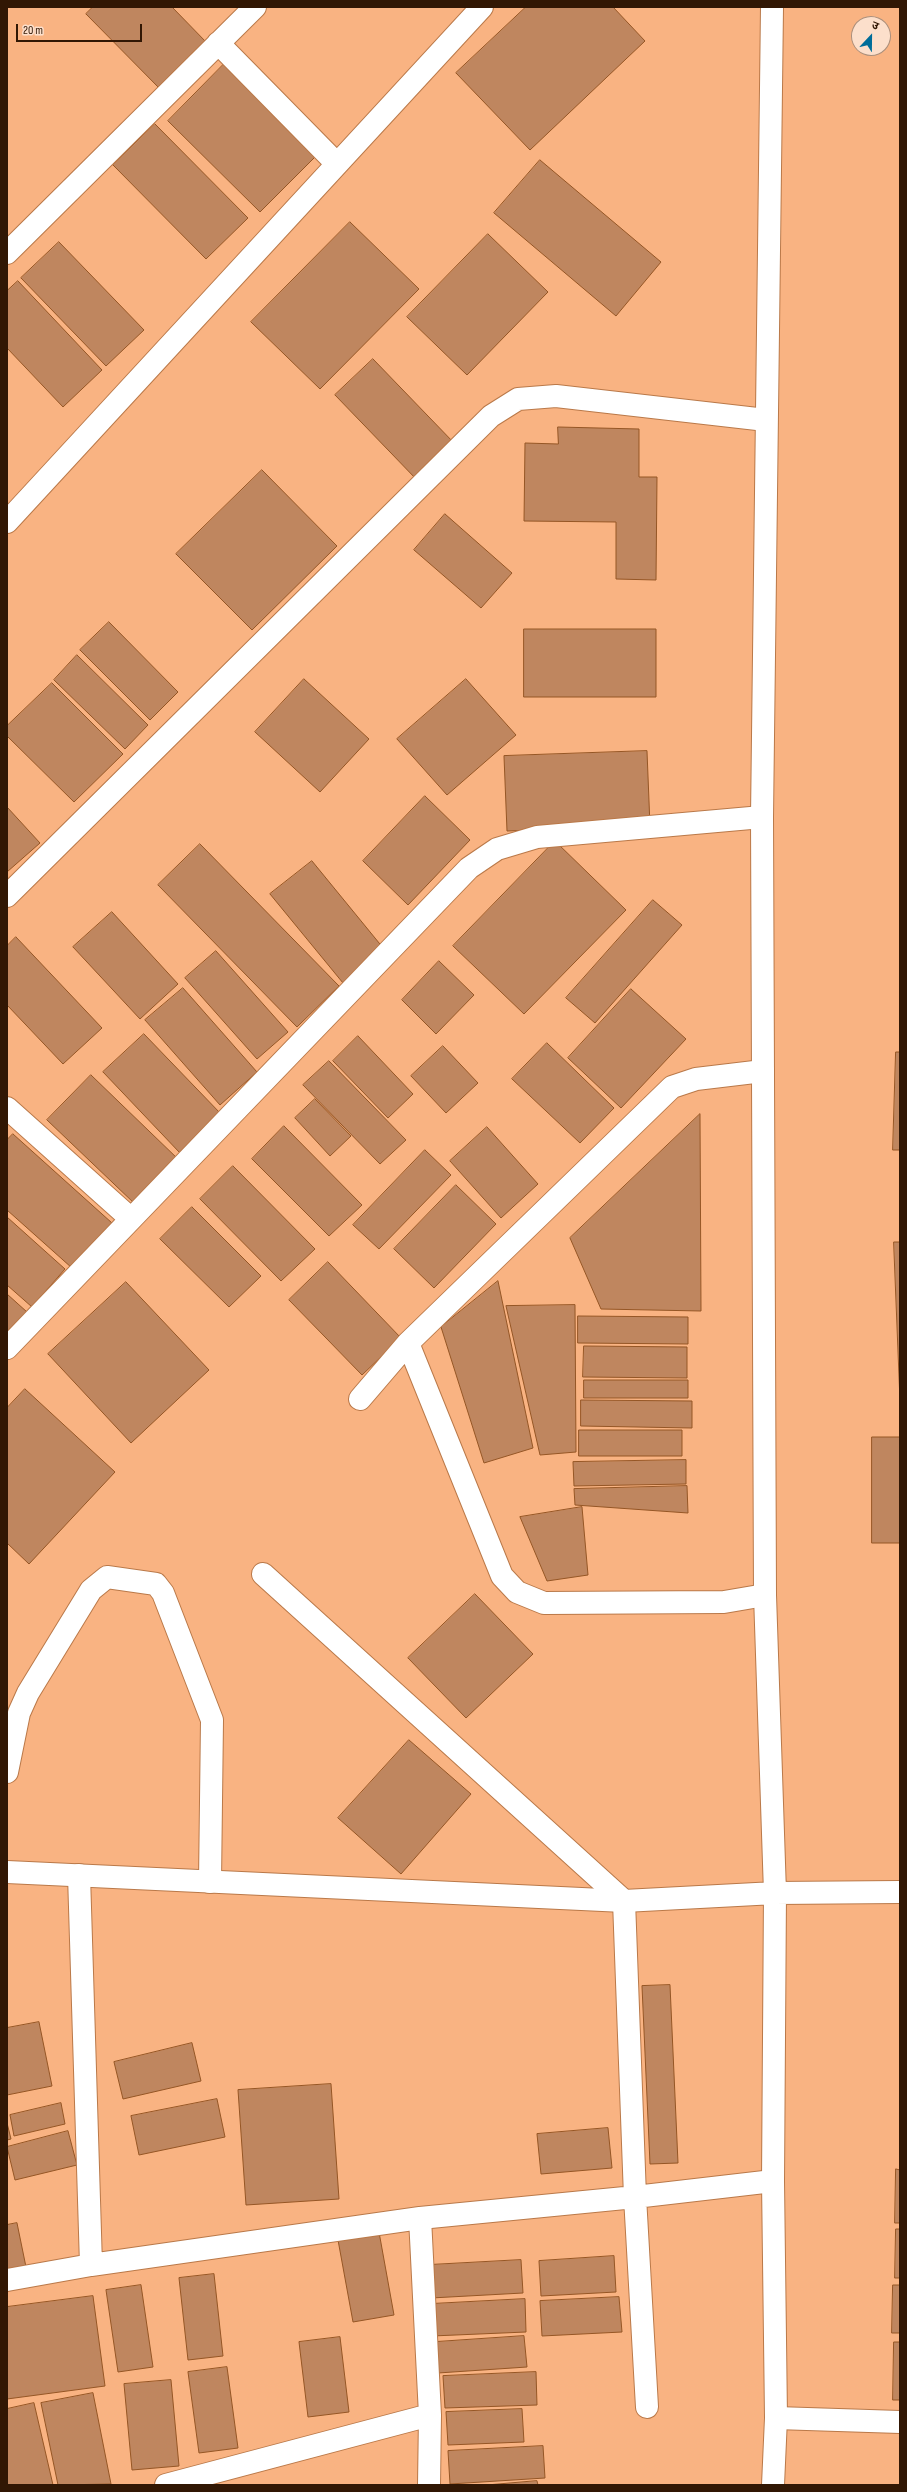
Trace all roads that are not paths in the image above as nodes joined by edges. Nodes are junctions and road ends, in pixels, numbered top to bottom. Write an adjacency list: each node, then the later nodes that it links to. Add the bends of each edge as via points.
1 (255, 7): 4 (street)
2 (482, 7): 5 (street)
3 (772, 7): 7 (street)
4 (218, 43): 5 (street); 6 (street)
5 (337, 164): 8 (street)
6 (7, 253)
7 (766, 420): 9 (street); 10 (street, via 556,396 518,399 492,416)
8 (7, 522)
9 (762, 817): 11 (street); 13 (street, via 537,837 497,849 469,868)
10 (7, 896)
11 (763, 1071): 14 (street, via 696,1079 672,1087); 18 (street)
12 (7, 1108): 13 (street)
13 (130, 1218): 15 (street)
14 (408, 1343): 16 (street); 18 (street, via 502,1576 517,1592 544,1603 724,1602)
15 (7, 1348)
16 (360, 1399)
17 (263, 1574): 25 (street)
18 (765, 1595): 24 (street)
19 (7, 1772): 22 (street, via 22,1706 92,1590 107,1577 156,1584 163,1593 212,1720)
20 (7, 1872): 21 (street)
21 (79, 1875): 22 (street); 29 (street)
22 (210, 1882): 25 (street)
23 (900, 1892): 24 (street)
24 (775, 1893): 25 (street); 26 (street)
25 (624, 1901): 27 (street)
26 (773, 2181): 27 (street); 33 (street)
27 (635, 2197): 28 (street); 31 (street)
28 (420, 2218): 29 (street); 32 (street)
29 (91, 2265): 30 (street)
30 (7, 2280)
31 (646, 2407)
32 (430, 2416): 35 (street); 36 (street)
33 (776, 2418): 34 (street); 37 (street)
34 (900, 2422)
35 (166, 2485)
36 (429, 2485)
37 (773, 2485)

